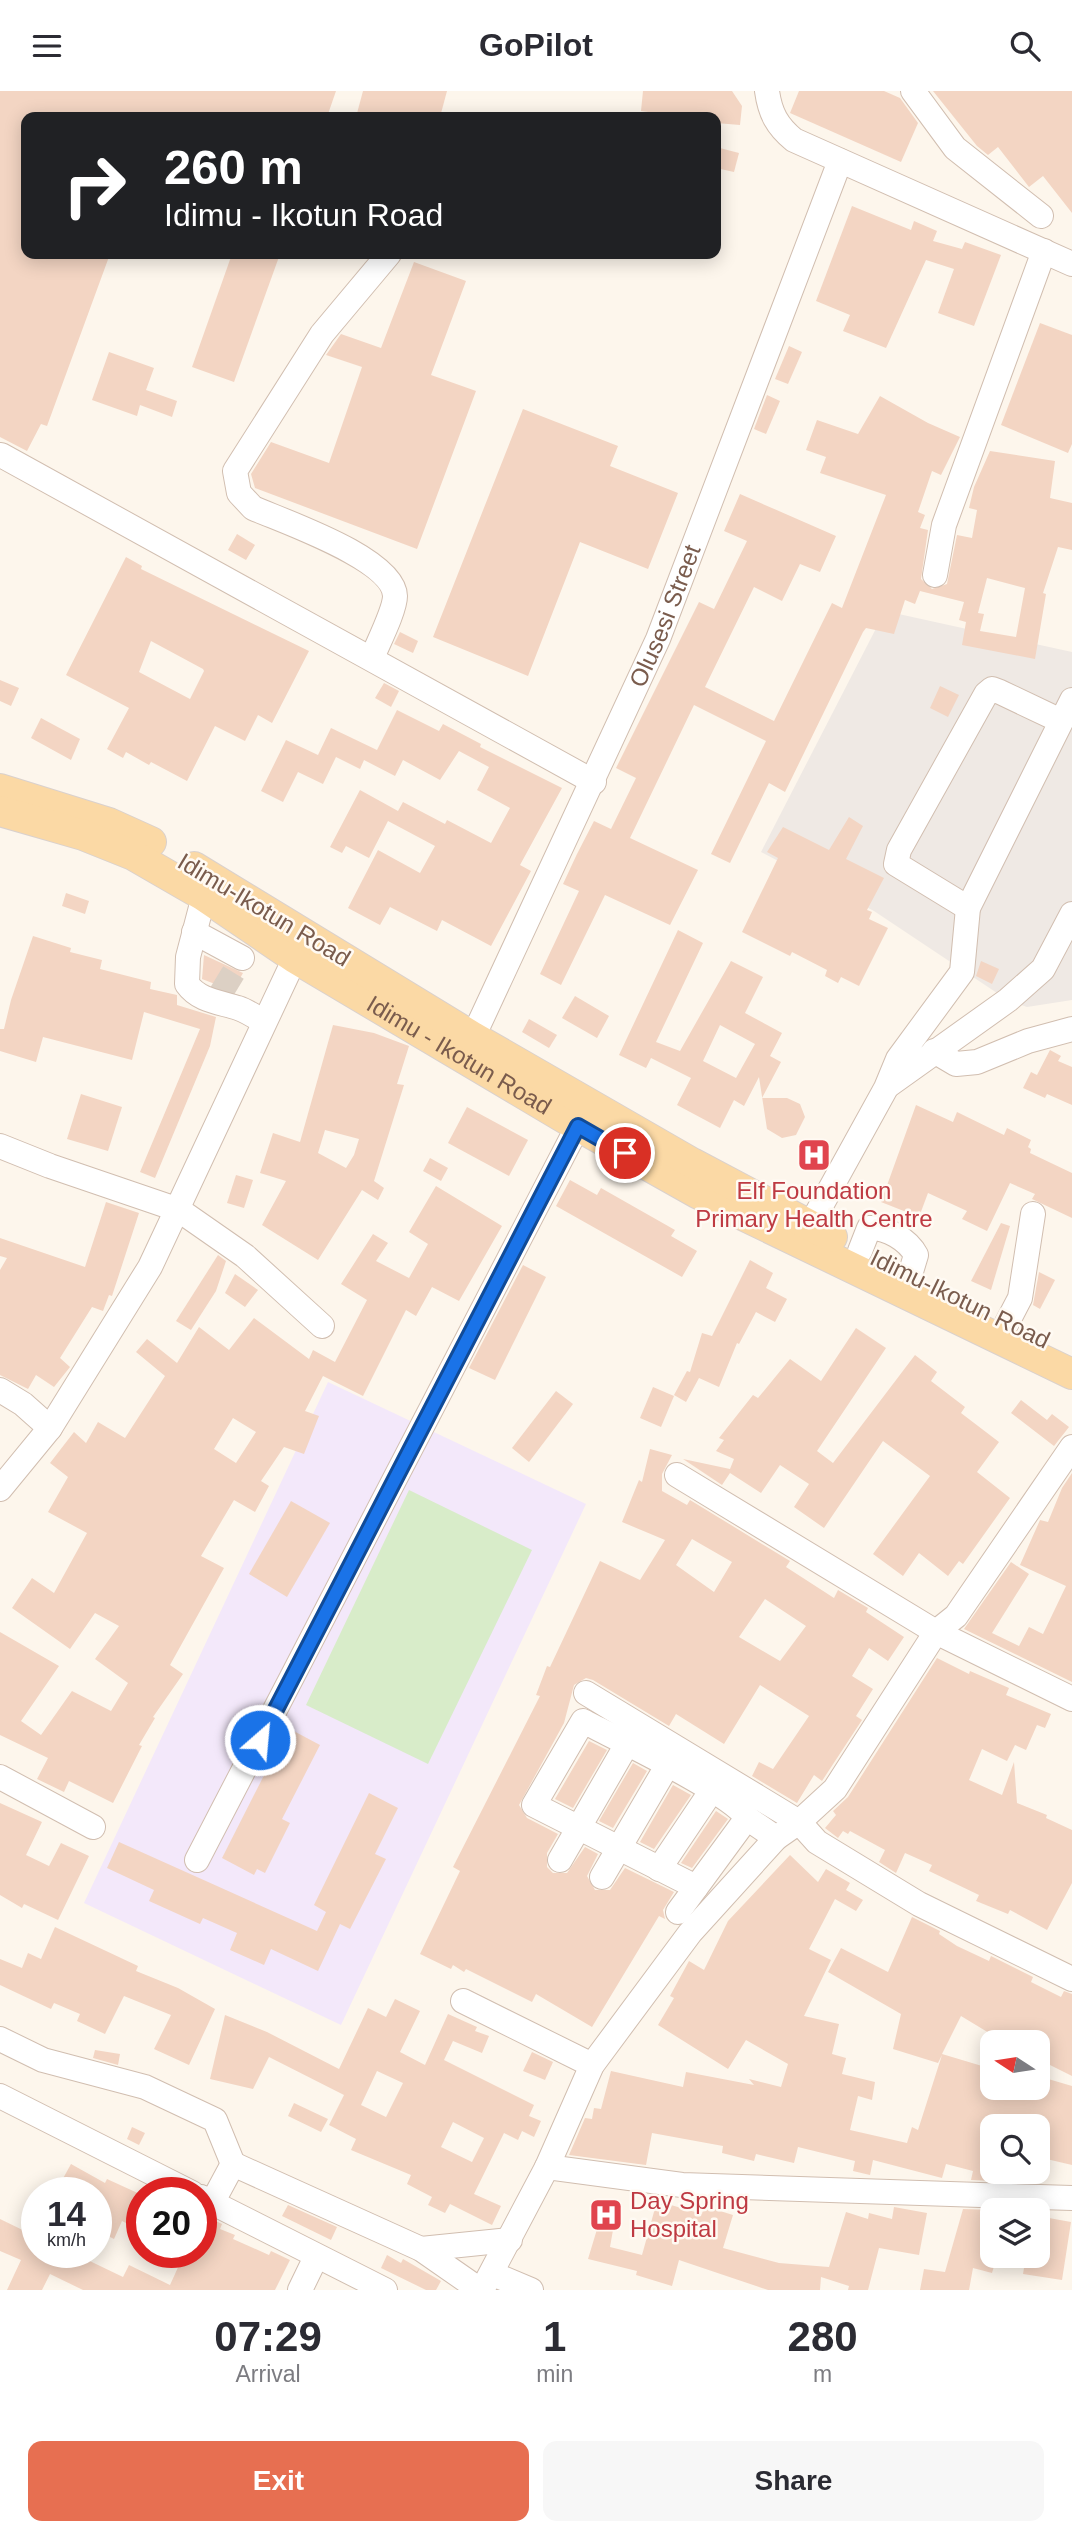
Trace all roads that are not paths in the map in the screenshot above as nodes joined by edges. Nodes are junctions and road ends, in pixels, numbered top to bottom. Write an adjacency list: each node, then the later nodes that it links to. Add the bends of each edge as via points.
1 (767, 91): 3 (street, via 769,110 781,129)
2 (913, 91): 4 (street, via 955,148)
3 (840, 161): 5 (street); 12 (street, Olusesi Street, via 658,639)
4 (1041, 216)
5 (1044, 251): 7 (street); 9 (street, via 944,525)
6 (385, 259): 10 (street, via 322,334 236,471 239,493 253,508 365,558 387,575 395,597)
7 (1072, 264)
8 (1, 455): 10 (street)
9 (934, 575)
10 (372, 658): 12 (street)
11 (1067, 711): 16 (street); 16 (street, via 992,689 899,850 896,864)
12 (594, 782): 23 (street, Olusesi Street)
13 (0, 789): 23 (main road, Idimu-Ikotun Road, via 109,823 148,841)
14 (0, 811): 15 (main road, Idimu - Ikotun Road, via 133,855)
15 (204, 896): 18 (street); 19 (main road, Idimu - Ikotun Road)
16 (968, 908): 25 (street, via 962,972 898,1059)
17 (1072, 915): 24 (street, via 1043,969 1008,1000)
18 (194, 932): 19 (street, via 240,961); 21 (street, via 186,973 192,992 218,998)
19 (258, 933): 20 (main road, Idimu - Ikotun Road)
20 (295, 958): 21 (street); 23 (main road, Idimu - Ikotun Road)
21 (264, 1022): 28 (street)
22 (1072, 1029): 24 (street, via 977,1062 956,1065)
23 (467, 1046): 26 (main road, Idimu - Ikotun Road); 30 (main road, Idimu-Ikotun Road, via 692,1163)
24 (934, 1051): 25 (street)
25 (886, 1088): 30 (street)
26 (578, 1126): 30 (main road, Idimu - Ikotun Road, via 696,1193); 52 (street)
27 (0, 1146): 28 (street)
28 (178, 1210): 32 (street, via 245,1256); 35 (street, via 150,1267)
29 (1034, 1214): 31 (street, via 1020,1298)
30 (805, 1235): 31 (main road, Idimu-Ikotun Road, via 860,1251); 33 (main road, Idimu - Ikotun Road)
31 (1007, 1323): 33 (main road, Idimu-Ikotun Road)
32 (322, 1326)
33 (1068, 1362)
34 (0, 1390): 35 (street)
35 (50, 1427): 38 (street)
36 (1072, 1447): 39 (street, via 956,1616)
37 (677, 1475): 39 (street)
38 (0, 1489)
39 (936, 1632): 41 (street); 47 (street, via 835,1789)
40 (586, 1693): 47 (street)
41 (1072, 1699)
42 (627, 1744): 43 (street); 49 (street); 49 (street, via 583,1721 534,1805)
43 (667, 1766): 45 (street); 51 (street)
44 (0, 1777): 48 (street)
45 (712, 1790): 46 (street); 54 (street)
46 (747, 1818): 50 (street); 56 (street)
47 (799, 1822): 50 (street); 58 (street, via 817,1842 919,1904)
48 (93, 1827)
49 (579, 1828): 51 (street); 53 (street)
50 (776, 1838): 61 (street, via 690,1933)
51 (620, 1849): 54 (street); 55 (street)
52 (197, 1860)
53 (559, 1860)
54 (660, 1868): 56 (street)
55 (602, 1877)
56 (696, 1887): 57 (street)
57 (678, 1912)
58 (1072, 1979)
59 (463, 2001): 61 (street)
60 (0, 2039): 63 (street, via 43,2060 145,2087 215,2120)
61 (592, 2065): 64 (street)
62 (0, 2096): 65 (street)
63 (233, 2164): 66 (street); 70 (street)
64 (547, 2168): 67 (street, via 682,2185); 69 (street)
65 (160, 2177)
66 (217, 2182)
67 (1072, 2198)
68 (217, 2206): 71 (street)
69 (510, 2240): 70 (street); 72 (street)
70 (421, 2249): 72 (street)
71 (316, 2257): 73 (street); 74 (street)
72 (485, 2285): 75 (street)
73 (300, 2290)
74 (385, 2290)
75 (531, 2290)

